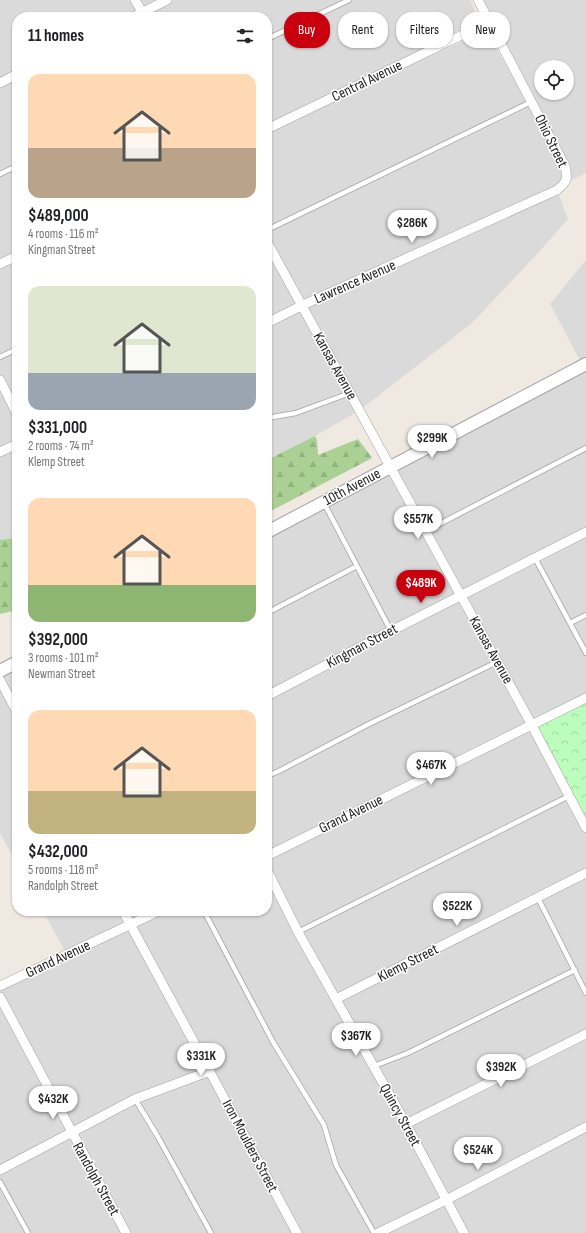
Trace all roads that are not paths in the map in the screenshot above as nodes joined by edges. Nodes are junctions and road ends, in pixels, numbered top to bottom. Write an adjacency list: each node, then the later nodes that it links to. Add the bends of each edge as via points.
1 (135, 0): 5 (street)
2 (168, 0): 6 (street)
3 (349, 0): 9 (lane)
4 (478, 0): 7 (street, Ohio Street)
5 (142, 12)
6 (149, 12)
7 (484, 12)
8 (461, 35): 14 (street, Central Avenue)
9 (272, 37)
10 (503, 48): 13 (street, Ohio Street)
11 (12, 76): 12 (street)
12 (0, 82)
13 (531, 102): 17 (street, Ohio Street); 18 (lane)
14 (272, 127)
15 (12, 168): 16 (lane)
16 (0, 174)
17 (568, 176): 22 (street, Lawrence Avenue, via 557,190)
18 (272, 228)
19 (272, 251): 22 (street, Kansas Avenue)
20 (12, 258): 21 (street)
21 (0, 264)
22 (302, 305): 23 (street, Lawrence Avenue); 28 (street, Kansas Avenue)
23 (272, 320)
24 (12, 351): 25 (lane)
25 (0, 357)
26 (585, 367): 34 (street, 10th Avenue)
27 (0, 380): 29 (street)
28 (350, 393): 30 (lane, via 296,413); 34 (street, Kansas Avenue)
29 (12, 404)
30 (272, 417)
31 (12, 446): 33 (street)
32 (586, 448): 37 (lane)
33 (0, 452)
34 (390, 467): 35 (street, 10th Avenue); 37 (street, Kansas Avenue)
35 (324, 502): 36 (street, 10th Avenue); 40 (lane)
36 (272, 529)
37 (426, 531): 41 (street, Kansas Avenue)
38 (586, 532): 39 (street, Kingman Street)
39 (535, 558): 41 (street, Kingman Street); 44 (lane)
40 (358, 566): 42 (lane); 45 (lane)
41 (461, 596): 45 (street, Kingman Street); 47 (street, Kansas Avenue)
42 (272, 610)
43 (586, 615): 44 (lane)
44 (570, 623): 46 (lane)
45 (391, 631): 51 (street, Kingman Street)
46 (586, 652)
47 (497, 662): 54 (street, Kansas Avenue); 55 (lane)
48 (12, 665): 49 (street)
49 (0, 671)
50 (0, 680): 53 (street)
51 (272, 693)
52 (586, 698): 54 (street, Grand Avenue)
53 (12, 703)
54 (532, 725): 56 (street, Kansas Avenue); 58 (street, Grand Avenue)
55 (272, 774)
56 (569, 796): 57 (street, Kansas Avenue); 66 (lane)
57 (586, 828)
58 (272, 854)
59 (586, 873): 61 (street, Klemp Street)
60 (272, 880): 66 (street, Quincy Street)
61 (538, 898): 67 (lane); 71 (street, Klemp Street)
62 (126, 916): 65 (street, Iron Moulders Street)
63 (149, 916): 65 (street, Grand Avenue)
64 (207, 916): 86 (lane, via 274,1042 324,1125 336,1164)
65 (130, 925): 68 (street, Grand Avenue); 74 (street, Iron Moulders Street)
66 (298, 932): 71 (street, Quincy Street)
67 (575, 970): 69 (lane); 73 (lane, via 408,1053)
68 (0, 986)
69 (586, 993)
70 (0, 997): 78 (street, Randolph Street)
71 (336, 999): 73 (street, Quincy Street)
72 (586, 1034): 76 (street)
73 (374, 1066): 76 (street, Quincy Street)
74 (210, 1071): 75 (street); 85 (street, Iron Moulders Street)
75 (135, 1099): 78 (street); 84 (lane)
76 (406, 1124): 81 (street, Quincy Street)
77 (586, 1126): 81 (street)
78 (71, 1133): 79 (street); 83 (street, Randolph Street)
79 (0, 1170)
80 (0, 1182): 82 (lane)
81 (446, 1200): 87 (street); 88 (street, Quincy Street)
82 (28, 1233)
83 (126, 1233)
84 (211, 1233)
85 (297, 1233)
86 (374, 1233)
87 (378, 1233)
88 (464, 1233)

